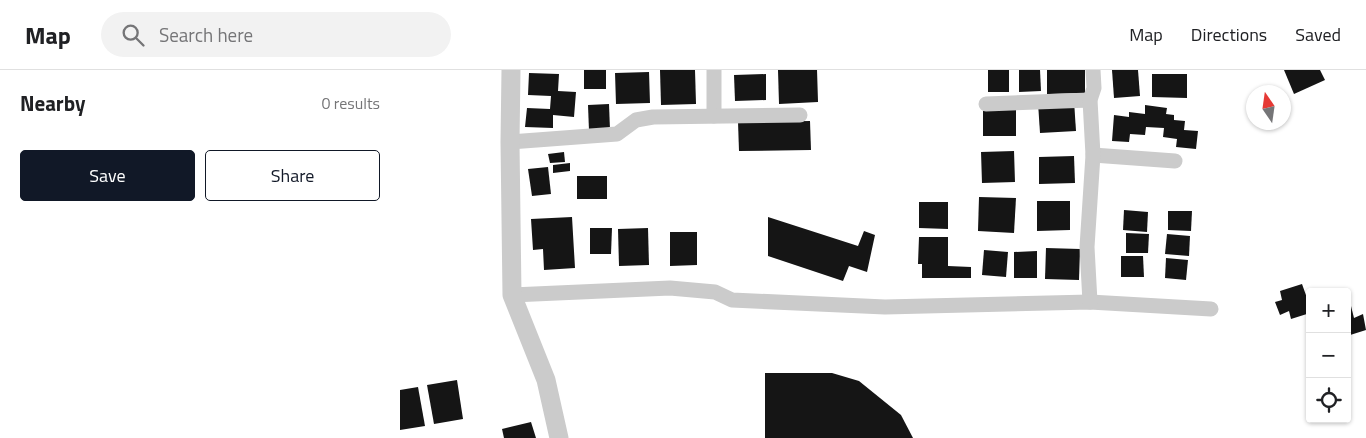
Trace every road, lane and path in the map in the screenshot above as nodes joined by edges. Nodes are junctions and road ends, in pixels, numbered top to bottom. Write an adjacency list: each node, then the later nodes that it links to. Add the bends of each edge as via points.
1 (511, 70): 8 (street)
2 (714, 70): 7 (street)
3 (1093, 70): 4 (street, via 1094,88)
4 (1090, 100): 5 (street); 9 (street)
5 (986, 104)
6 (800, 115): 7 (street)
7 (714, 116): 8 (street, via 653,117 636,120 617,134)
8 (510, 142): 11 (street)
9 (1092, 155): 10 (street); 12 (street, via 1087,247)
10 (1175, 161)
11 (512, 295): 12 (street, via 670,288 715,292 732,300 885,307); 14 (street, via 546,380)
12 (1090, 302): 13 (street)
13 (1211, 309)
14 (559, 438)

